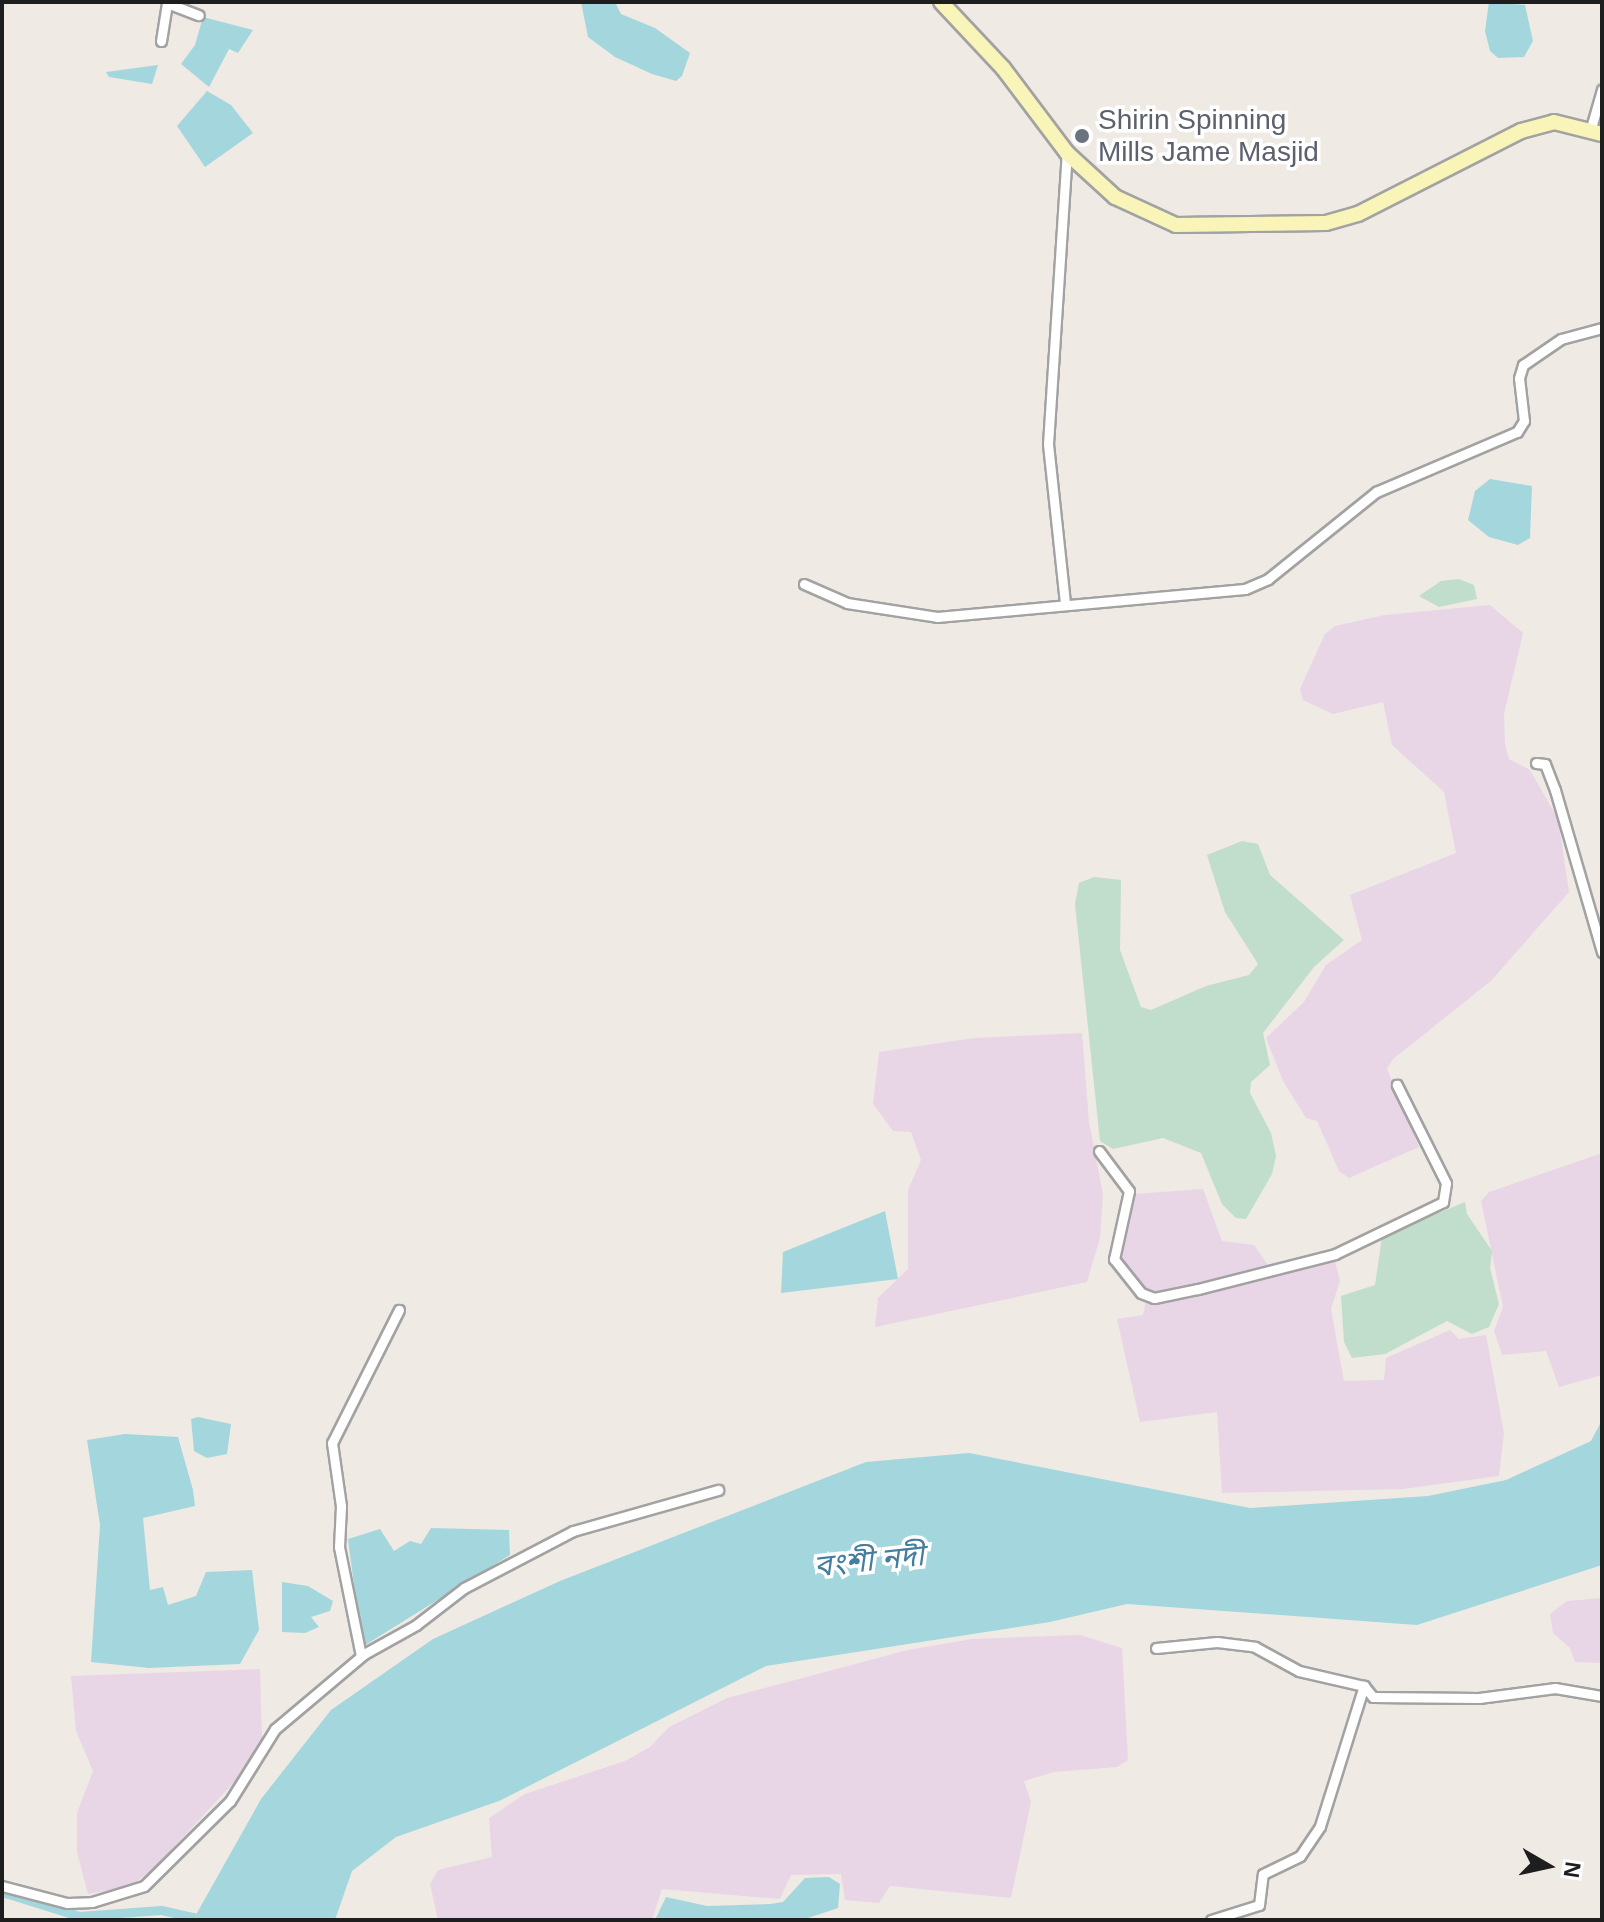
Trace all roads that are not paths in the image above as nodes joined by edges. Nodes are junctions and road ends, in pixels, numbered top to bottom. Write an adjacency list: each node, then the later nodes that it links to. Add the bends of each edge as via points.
1 (168, 2): 3 (street); 4 (street)
2 (941, 2): 7 (main road, via 1003,68)
3 (199, 15)
4 (161, 41)
5 (1602, 90): 6 (street)
6 (1596, 131): 7 (main road, via 1554,122 1521,131 1358,214 1295,225 1176,225 1115,197)
7 (1067, 153): 10 (street, via 1048,444)
8 (1602, 328): 10 (street, via 1561,339 1523,365 1519,378 1524,421 1517,432 1376,492 1268,579 1245,589)
9 (804, 584): 10 (street, via 847,603 937,617)
10 (1065, 603)
11 (1536, 763): 12 (street, via 1545,764 1555,790)
12 (1602, 952)
13 (1397, 1085): 14 (street, via 1446,1183 1443,1202 1335,1254 1198,1289 1154,1298 1141,1293 1114,1259 1129,1191)
14 (1099, 1151)
15 (399, 1310): 18 (street, via 332,1443 341,1506 341,1561)
16 (718, 1490): 18 (street, via 573,1531 464,1588 416,1625)
17 (1156, 1648): 19 (street, via 1217,1642 1255,1647 1299,1671)
18 (361, 1656): 21 (street, via 275,1729 230,1801 144,1886 92,1902 67,1903)
19 (1364, 1686): 20 (street, via 1373,1697 1407,1700 1555,1688); 22 (street, via 1320,1826 1300,1856 1263,1874 1259,1905)
20 (1602, 1696)
21 (2, 1886)
22 (1211, 1920)

